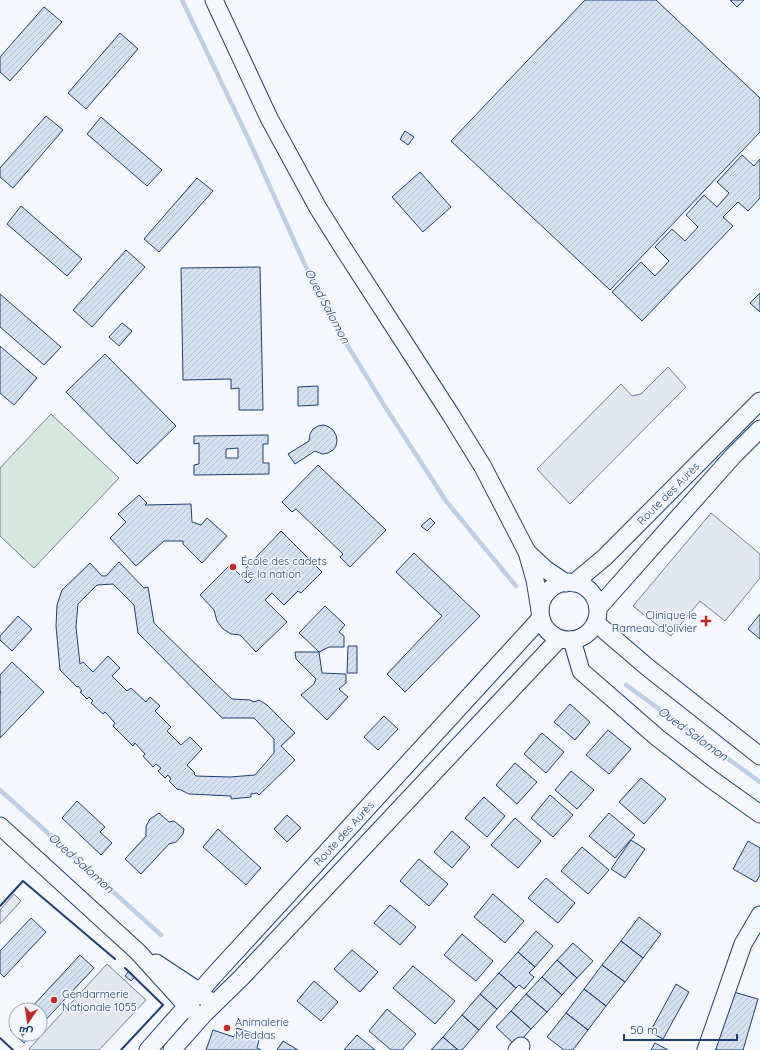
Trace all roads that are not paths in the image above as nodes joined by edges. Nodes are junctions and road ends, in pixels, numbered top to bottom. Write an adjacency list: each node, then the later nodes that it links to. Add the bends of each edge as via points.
1 (214, 0): 4 (street, via 249,78 293,163 345,251 483,467)
2 (760, 401): 5 (street, Route des Aurès, via 605,557)
3 (760, 429): 7 (street, Route des Aurès, via 733,456)
4 (527, 552): 5 (street, via 545,569); 6 (street)
5 (570, 583): 6 (street, via 551,589 542,602); 7 (street, via 590,591 597,602)
6 (541, 614): 8 (street, via 545,627 551,634); 14 (street, Route des Aurès)
7 (597, 615): 8 (street, via 592,630 586,635); 9 (street, via 652,670)
8 (566, 639): 10 (street, via 581,671 658,738); 16 (street, Route des Aurès)
9 (760, 756)
10 (760, 814)
11 (0, 826): 13 (street)
12 (758, 921): 20 (street, via 743,944)
13 (132, 948): 14 (street); 15 (street)
14 (200, 992): 15 (street, Route des Aurès); 16 (street)
15 (186, 1006): 17 (street); 18 (street, Route des Aurès)
16 (213, 1006): 17 (street, Route des Aurès)
17 (201, 1018): 19 (street, Route des Aurès)
18 (148, 1050)
19 (172, 1050)
20 (706, 1050)

